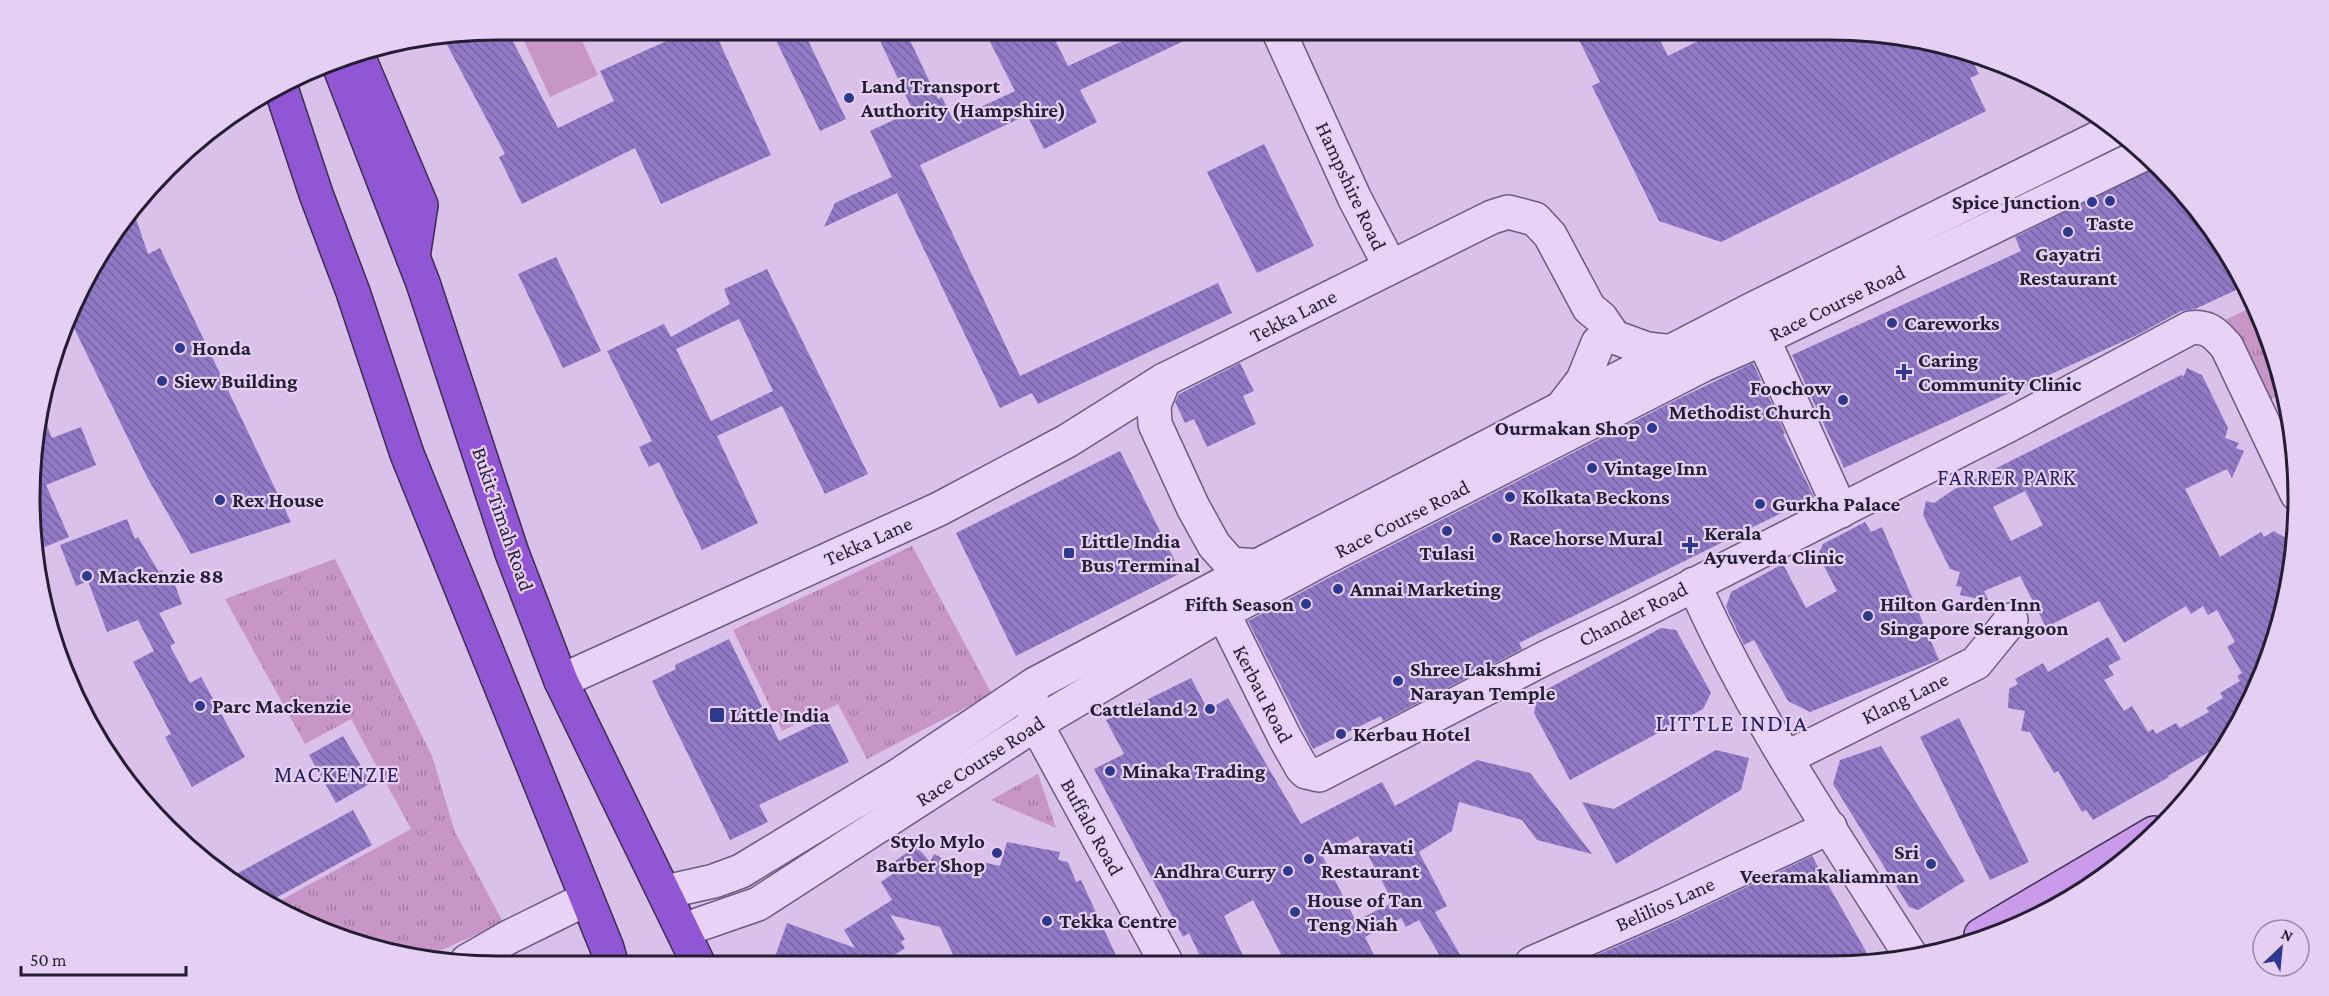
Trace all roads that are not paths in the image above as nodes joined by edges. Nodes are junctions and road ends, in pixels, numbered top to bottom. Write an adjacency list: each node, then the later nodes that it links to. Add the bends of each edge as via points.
1 (1283, 40): 8 (street, Hampshire Road)
2 (360, 62): 7 (highway, via 422,205)
3 (340, 69): 7 (highway, Bukit Timah Road)
4 (283, 95): 32 (highway, via 407,454)
5 (2108, 133): 10 (street, Race Course Road)
6 (2136, 157): 10 (street, Race Course Road)
7 (413, 257): 22 (highway, Bukit Timah Road, via 512,553)
8 (1390, 267): 9 (street, Hampshire Road, via 1492,217 1521,213 1535,219 1550,235); 14 (street, Tekka Lane)
9 (1589, 308): 11 (street, via 1589,321); 12 (street, via 1614,337 1647,349)
10 (1757, 324): 12 (street, Race Course Road); 17 (street)
11 (1598, 343): 13 (street); 15 (street, via 1583,380)
12 (1673, 367): 13 (street, via 1646,386); 20 (street, Race Course Road, via 1323,559)
13 (1622, 377): 15 (street, Race Course Road)
14 (1164, 380): 18 (street, via 1154,405 1155,424 1193,507 1214,545 1231,564); 22 (street, Tekka Lane, via 1067,441 939,509)
15 (1560, 410): 18 (street, Race Course Road)
16 (2288, 475): 17 (street, Chander Road, via 2227,347 2216,333 2202,326 2180,333)
17 (1841, 511): 19 (street, Chander Road)
18 (1257, 566): 20 (street, Race Course Road)
19 (1694, 584): 25 (street, via 1756,709); 26 (street, Chander Road, via 1323,774)
20 (1210, 605): 23 (street, Race Course Road); 24 (street, Race Course Road); 26 (street, Kerbau Road)
21 (2011, 620): 25 (street, Klang Lane, via 1976,663)
22 (561, 681): 31 (highway, Bukit Timah Road)
23 (1035, 684): 24 (street, Buffalo Road); 27 (street, Race Course Road)
24 (1036, 724): 29 (street, Race Course Road); 39 (street, Buffalo Road)
25 (1786, 758): 28 (street)
26 (1306, 772)
27 (850, 805): 29 (street); 31 (street, Race Course Road, via 741,871)
28 (1830, 827): 35 (street); 40 (street, Belilios Lane)
29 (867, 834): 34 (street, Race Course Road, via 758,904)
30 (2113, 859): 33 (main road)
31 (665, 892): 34 (highway, Bukit Timah Road)
32 (586, 899): 36 (street); 37 (highway)
33 (2025, 912)
34 (683, 930): 38 (highway, Bukit Timah Road)
35 (1907, 949)
36 (477, 955)
37 (609, 956)
38 (695, 956)
39 (1163, 956)
40 (1548, 956)

